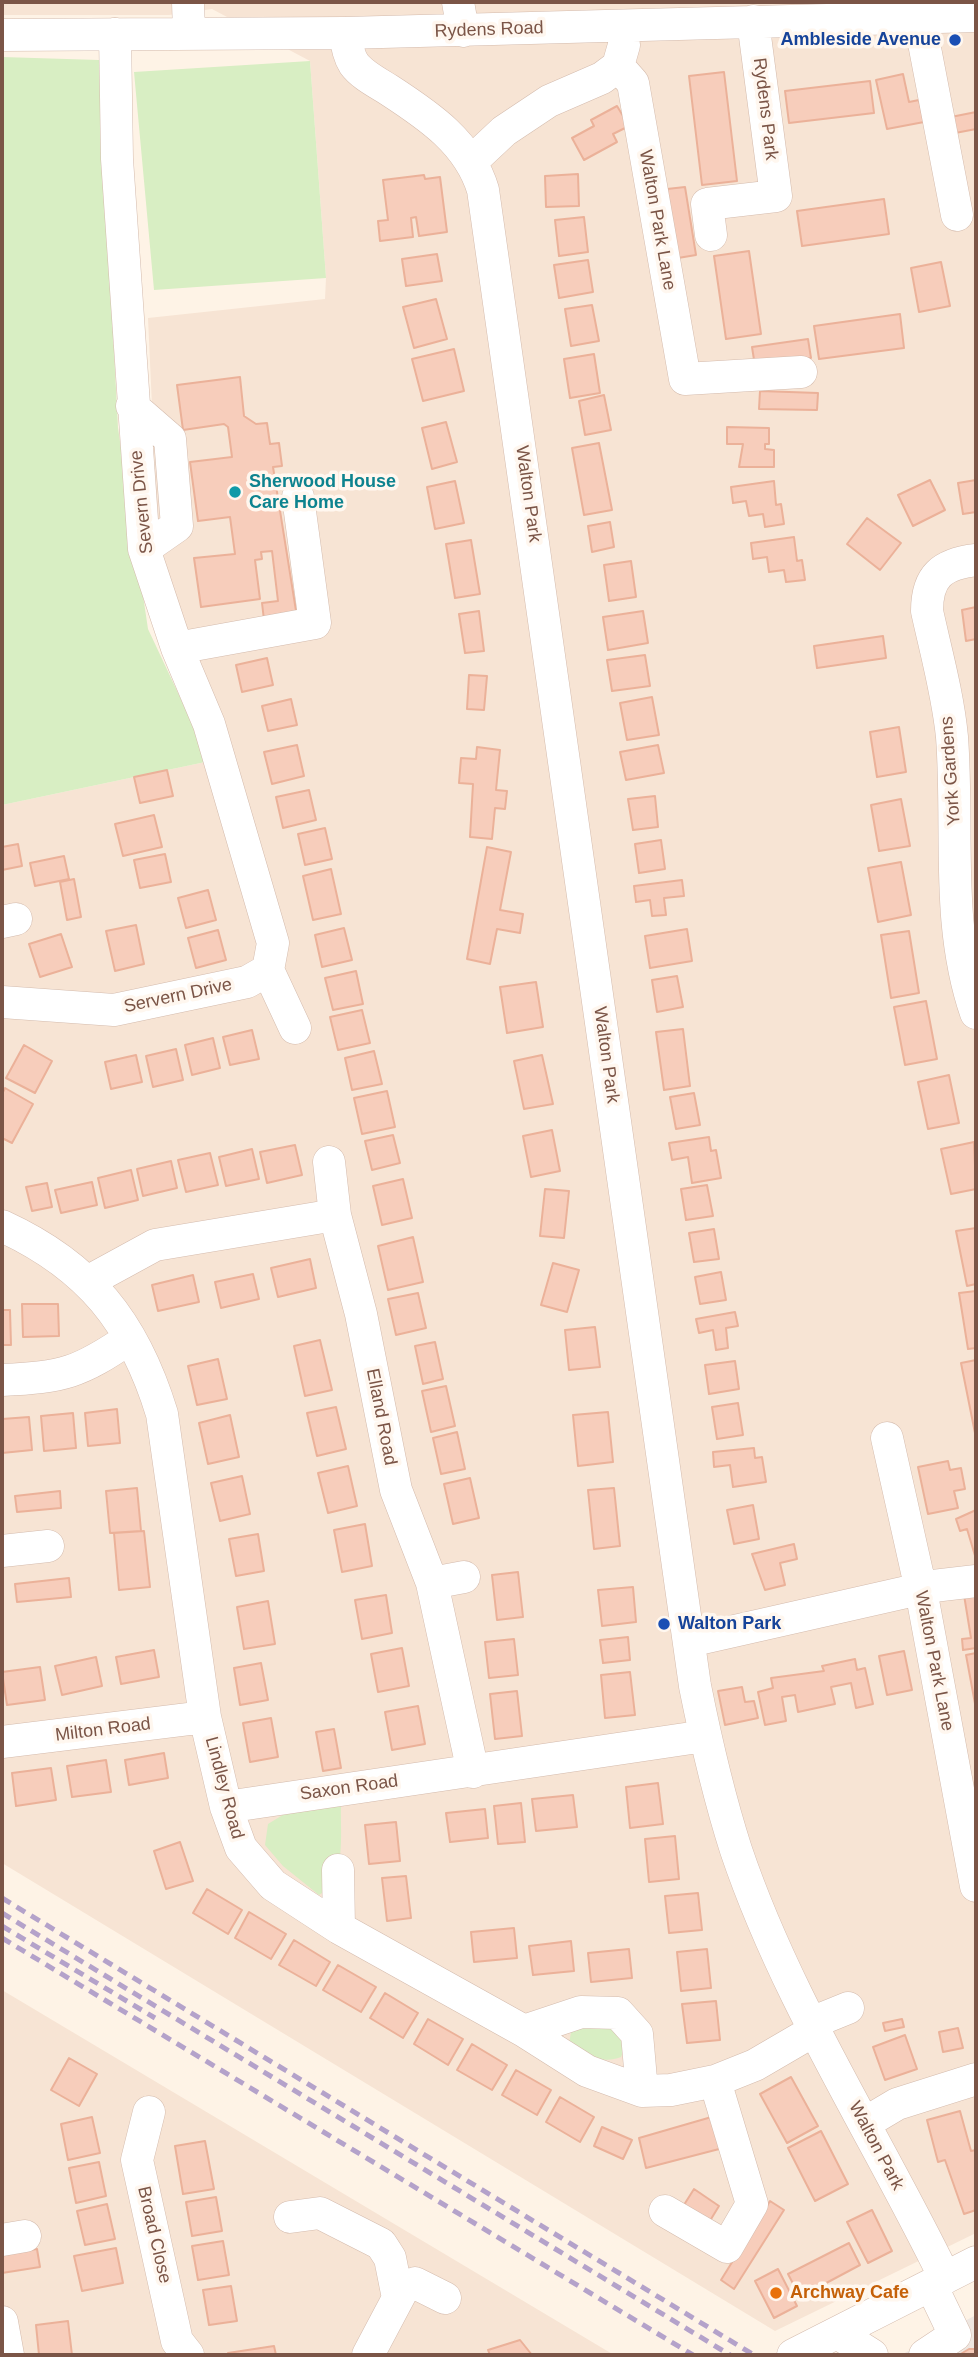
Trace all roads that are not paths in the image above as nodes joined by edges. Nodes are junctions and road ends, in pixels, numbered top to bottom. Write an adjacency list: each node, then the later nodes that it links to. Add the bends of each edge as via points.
1 (188, 2): 8 (street)
2 (842, 10): 5 (street, Rydens Road); 6 (street, Rydens Road)
3 (460, 16): 7 (street, Rydens Road); 9 (street, Rydens Road)
4 (976, 16): 5 (street, Rydens Road)
5 (919, 17): 14 (street)
6 (754, 21): 7 (street, Rydens Road); 15 (street, Rydens Park, via 776,196 707,204)
7 (624, 26): 12 (street)
8 (189, 33): 9 (street, Rydens Road); 10 (street, Rydens Road)
9 (345, 33): 13 (street, Walton Park, via 355,65 427,115)
10 (115, 34): 11 (street, Rydens Road); 19 (street, Severn Drive, via 117,159 144,549)
11 (2, 35)
12 (618, 66): 13 (street, via 504,131); 16 (street, Walton Park Lane, via 633,83 685,379)
13 (471, 161): 37 (street, Walton Park, via 483,190 509,365)
14 (957, 215)
15 (710, 235)
16 (801, 372)
17 (298, 497): 19 (street, via 315,623)
18 (976, 559): 22 (street, York Gardens, via 946,567 927,593 952,735 953,888 961,959)
19 (177, 648): 20 (street, Severn Drive, via 209,724 236,809 272,943)
20 (268, 970): 21 (street, Servern Drive, via 247,982 114,1010); 23 (street, Severn Drive)
21 (2, 1002)
22 (976, 1013)
23 (295, 1028)
24 (329, 1162): 25 (street, Elland Road)
25 (335, 1215): 27 (street, via 155,1245); 35 (street, Elland Road, via 361,1314 396,1490)
26 (2, 1226): 27 (street, Lindley Road, via 41,1244)
27 (89, 1281): 28 (street, Lindley Road)
28 (130, 1338): 29 (street, via 91,1364 53,1378); 38 (street, Lindley Road, via 149,1371 162,1414)
29 (2, 1380)
30 (887, 1438): 36 (street, Walton Park Lane)
31 (48, 1546): 32 (street)
32 (2, 1551)
33 (464, 1577): 35 (street)
34 (976, 1581): 36 (street)
35 (432, 1583): 41 (street)
36 (921, 1590): 37 (street); 44 (street, Walton Park Lane)
37 (690, 1641): 39 (street, Walton Park)
38 (205, 1717): 40 (street, Milton Road); 42 (street, Lindley Road)
39 (705, 1736): 41 (street, Saxon Road); 47 (street, Walton Park, via 736,1849)
40 (2, 1742)
41 (473, 1772): 42 (street, Saxon Road)
42 (226, 1807): 45 (street, Lindley Road, via 241,1848 273,1885)
43 (338, 1870): 45 (street)
44 (976, 1886)
45 (339, 1928): 48 (street, Lindley Road)
46 (848, 2008): 47 (street, Lindley Road)
47 (813, 2026): 50 (street, Lindley Road, via 755,2065); 53 (street, Walton Park)
48 (524, 2031): 51 (street, Lindley Road, via 587,2071); 51 (street, via 581,2012 618,2013 638,2034)
49 (976, 2079): 53 (street, via 897,2104)
50 (715, 2081): 51 (street, Lindley Road); 54 (street, via 752,2204 727,2247)
51 (642, 2091)
52 (152, 2113): 62 (street, Broad Close, via 137,2160)
53 (864, 2123): 57 (street, Walton Park)
54 (665, 2211)
55 (290, 2217): 58 (street, via 320,2213 381,2244 390,2258)
56 (976, 2262): 57 (street)
57 (938, 2282): 61 (street); 67 (street, Walton Park, via 955,2335)
58 (398, 2298): 59 (street, via 403,2289 415,2284); 64 (street)
59 (445, 2298)
60 (5, 2309): 63 (street)
61 (839, 2334): 65 (street); 66 (street)
62 (174, 2350)
63 (8, 2355)
64 (368, 2355)
65 (793, 2355)
66 (872, 2355)
67 (925, 2355)

